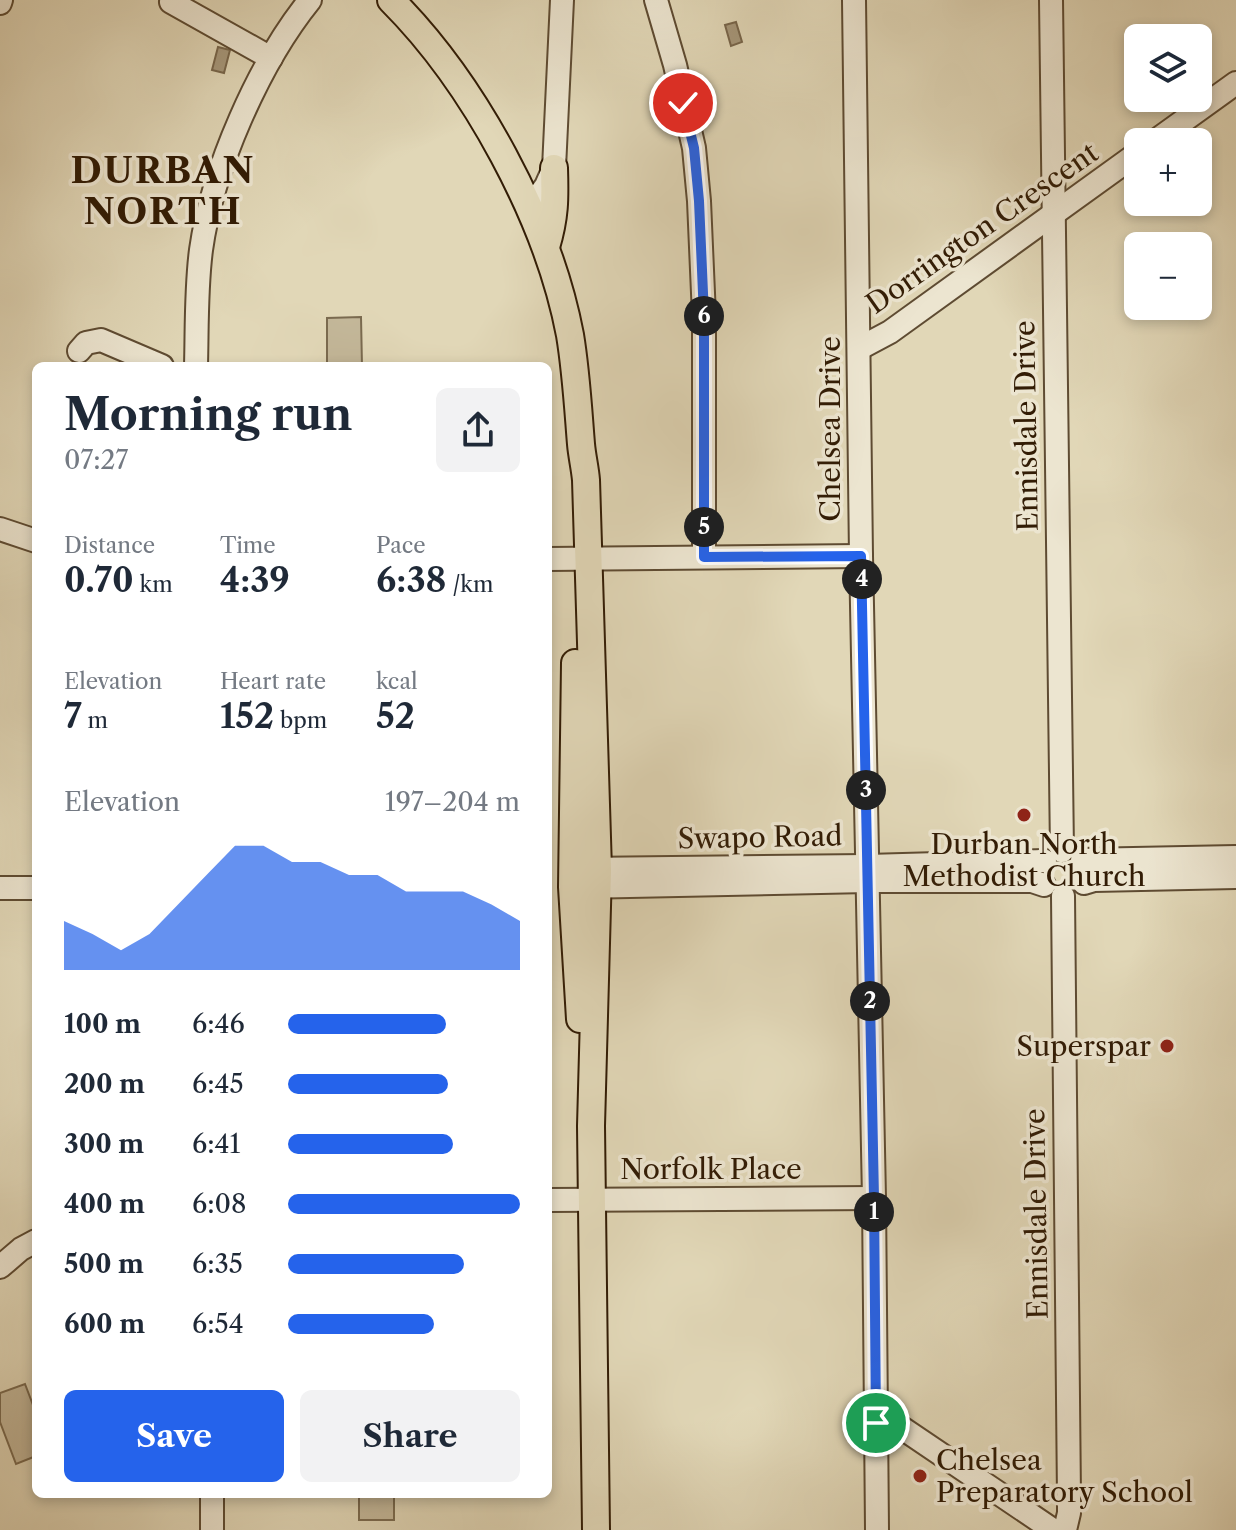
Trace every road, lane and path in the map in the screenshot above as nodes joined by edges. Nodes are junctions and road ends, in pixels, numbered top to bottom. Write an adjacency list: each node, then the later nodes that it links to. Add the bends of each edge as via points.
1 (310, 0): 8 (street)
2 (391, 0): 13 (main road, via 456,77)
3 (562, 0): 12 (street)
4 (656, 0): 23 (street, via 694,148 699,201)
5 (854, 0): 16 (street, Chelsea Drive)
6 (1051, 0): 14 (street, Ennisdale Drive)
7 (171, 2): 8 (street)
8 (271, 58): 19 (street, via 227,154 201,246)
9 (1236, 83): 10 (street)
10 (1173, 128)
11 (1124, 163): 14 (street, Dorrington Crescent)
12 (554, 168): 13 (street); 15 (main road, via 555,209)
13 (530, 208): 15 (main road)
14 (1054, 214): 16 (street, Dorrington Crescent); 27 (street, Ennisdale Drive)
15 (546, 247): 25 (main road, via 577,384 586,480)
16 (860, 348): 22 (street, Chelsea Drive)
17 (79, 351): 18 (street, via 86,343 101,340)
18 (153, 362)
19 (196, 362)
20 (0, 529): 21 (street)
21 (32, 540)
22 (861, 556): 23 (street); 28 (street, Chelsea Drive)
23 (704, 557): 25 (street)
24 (552, 559): 25 (street)
25 (583, 559): 30 (main road)
26 (1236, 857): 27 (street, Swapo Road)
27 (1068, 864): 28 (street, Swapo Road); 29 (street, Swapo Road, via 1094,880); 33 (street, Ennisdale Drive, via 1042,869); 33 (street, via 1079,890)
28 (867, 873): 30 (street, Swapo Road); 33 (street, Swapo Road, via 1032,881); 34 (street, Chelsea Drive)
29 (1236, 877)
30 (585, 878): 35 (main road, via 580,1026 591,1126)
31 (0, 888): 32 (street)
32 (32, 888)
33 (1054, 890): 45 (street, Ennisdale Drive, via 1069,1498)
34 (874, 1198): 35 (street, Norfolk Place); 39 (street, Chelsea Drive)
35 (592, 1199): 36 (street, Norfolk Place); 42 (main road)
36 (552, 1200)
37 (32, 1243): 38 (street)
38 (0, 1267)
39 (876, 1423): 43 (street, Chelsea Drive); 44 (street, via 902,1428)
40 (212, 1498): 41 (street)
41 (212, 1530)
42 (596, 1530)
43 (877, 1530)
44 (1053, 1530)
45 (1065, 1530)

